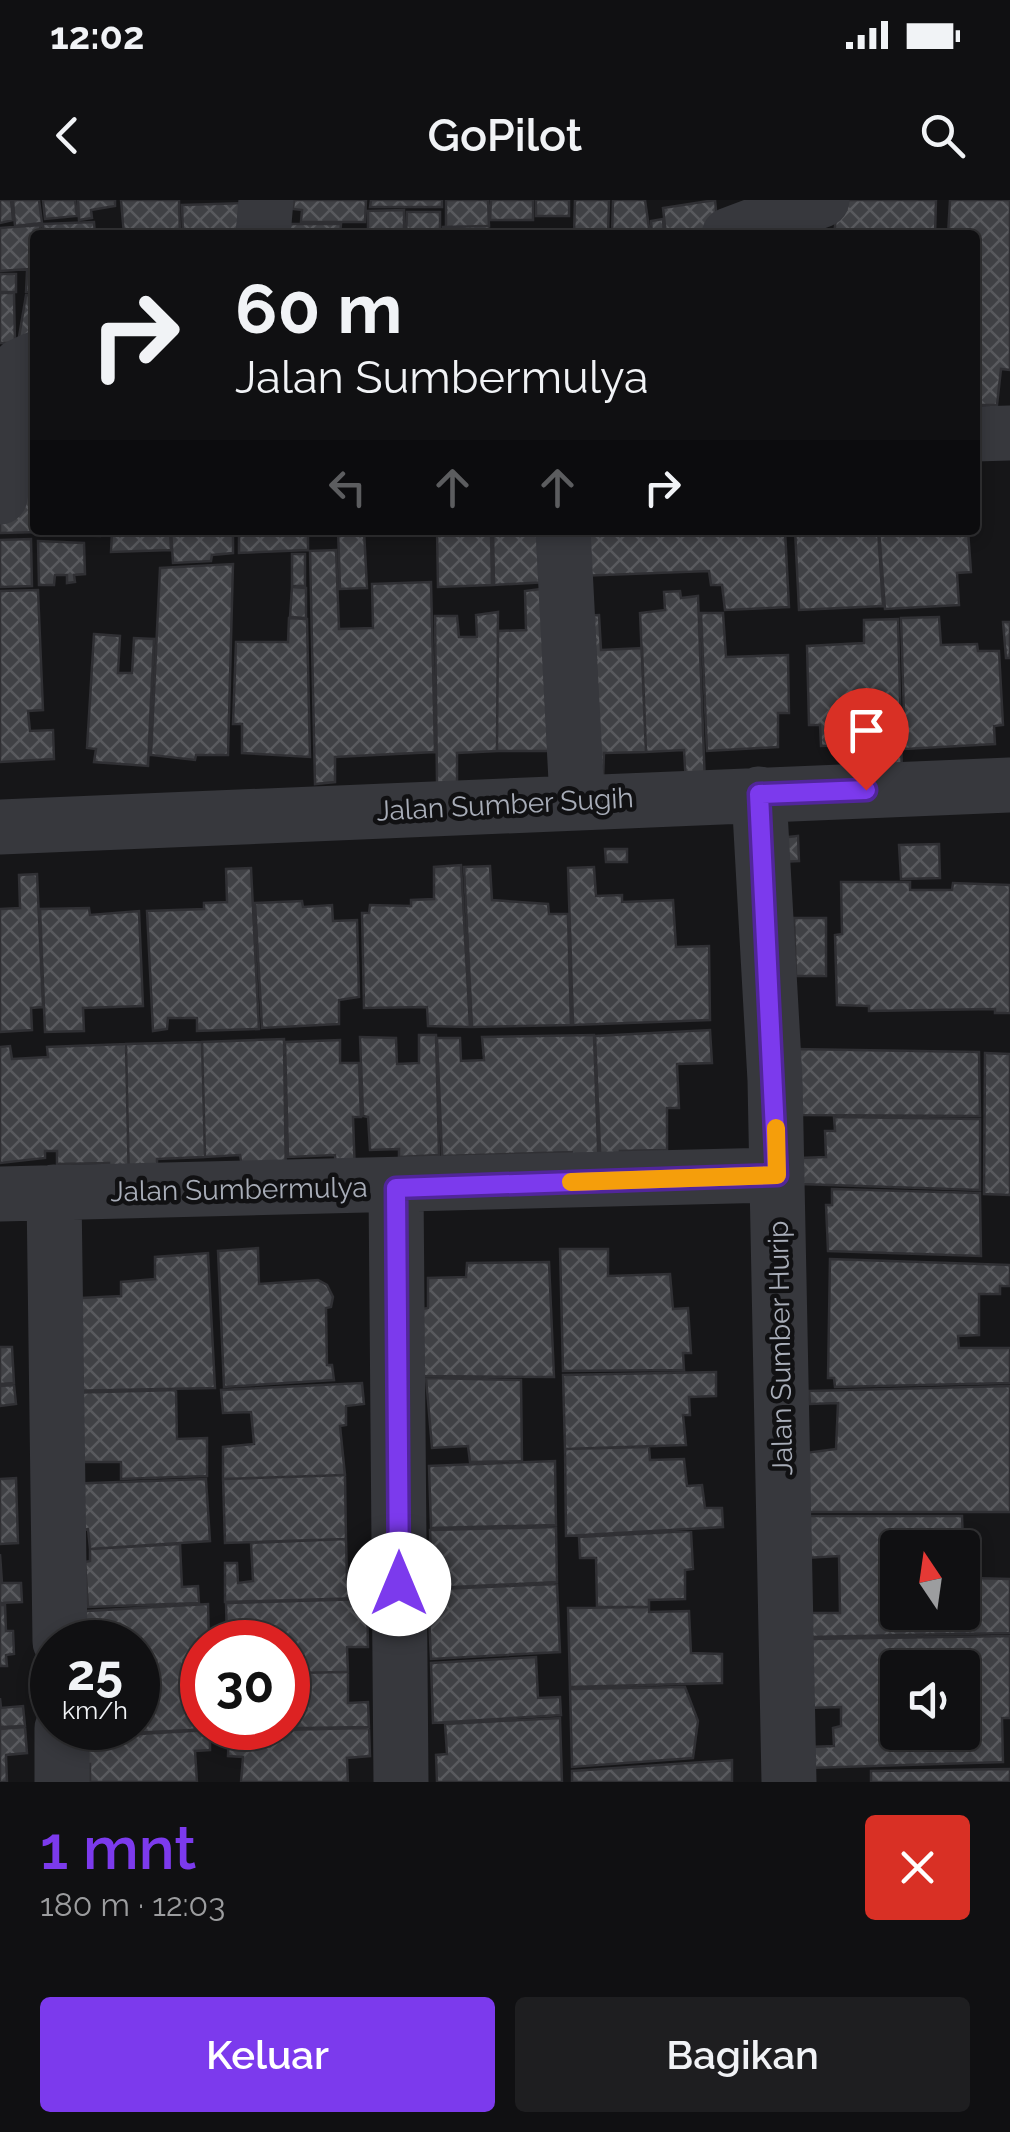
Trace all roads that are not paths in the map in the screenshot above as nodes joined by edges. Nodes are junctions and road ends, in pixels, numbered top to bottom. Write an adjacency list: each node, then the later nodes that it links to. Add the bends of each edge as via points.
1 (266, 200): 3 (street)
2 (822, 200): 4 (street)
3 (263, 230)
4 (742, 230)
5 (30, 362): 8 (street, via 20,366)
6 (1010, 432): 7 (street)
7 (980, 434)
8 (0, 496)
9 (563, 535): 12 (street)
10 (1010, 785): 11 (street, Jalan Sumber Sugih)
11 (759, 794): 12 (street, Jalan Sumber Sugih); 14 (street, Jalan Sumber Hurip)
12 (577, 800): 13 (street, Jalan Sumber Sugih)
13 (0, 827)
14 (777, 1175): 15 (street, Jalan Sumbermulya); 22 (street, Jalan Sumber Hurip)
15 (396, 1188): 16 (street, Jalan Sumbermulya); 21 (street)
16 (54, 1192): 17 (street, Jalan Sumbermulya); 18 (street)
17 (0, 1194)
18 (60, 1620)
19 (62, 1750): 20 (street)
20 (62, 1782)
21 (401, 1782)
22 (789, 1782)

